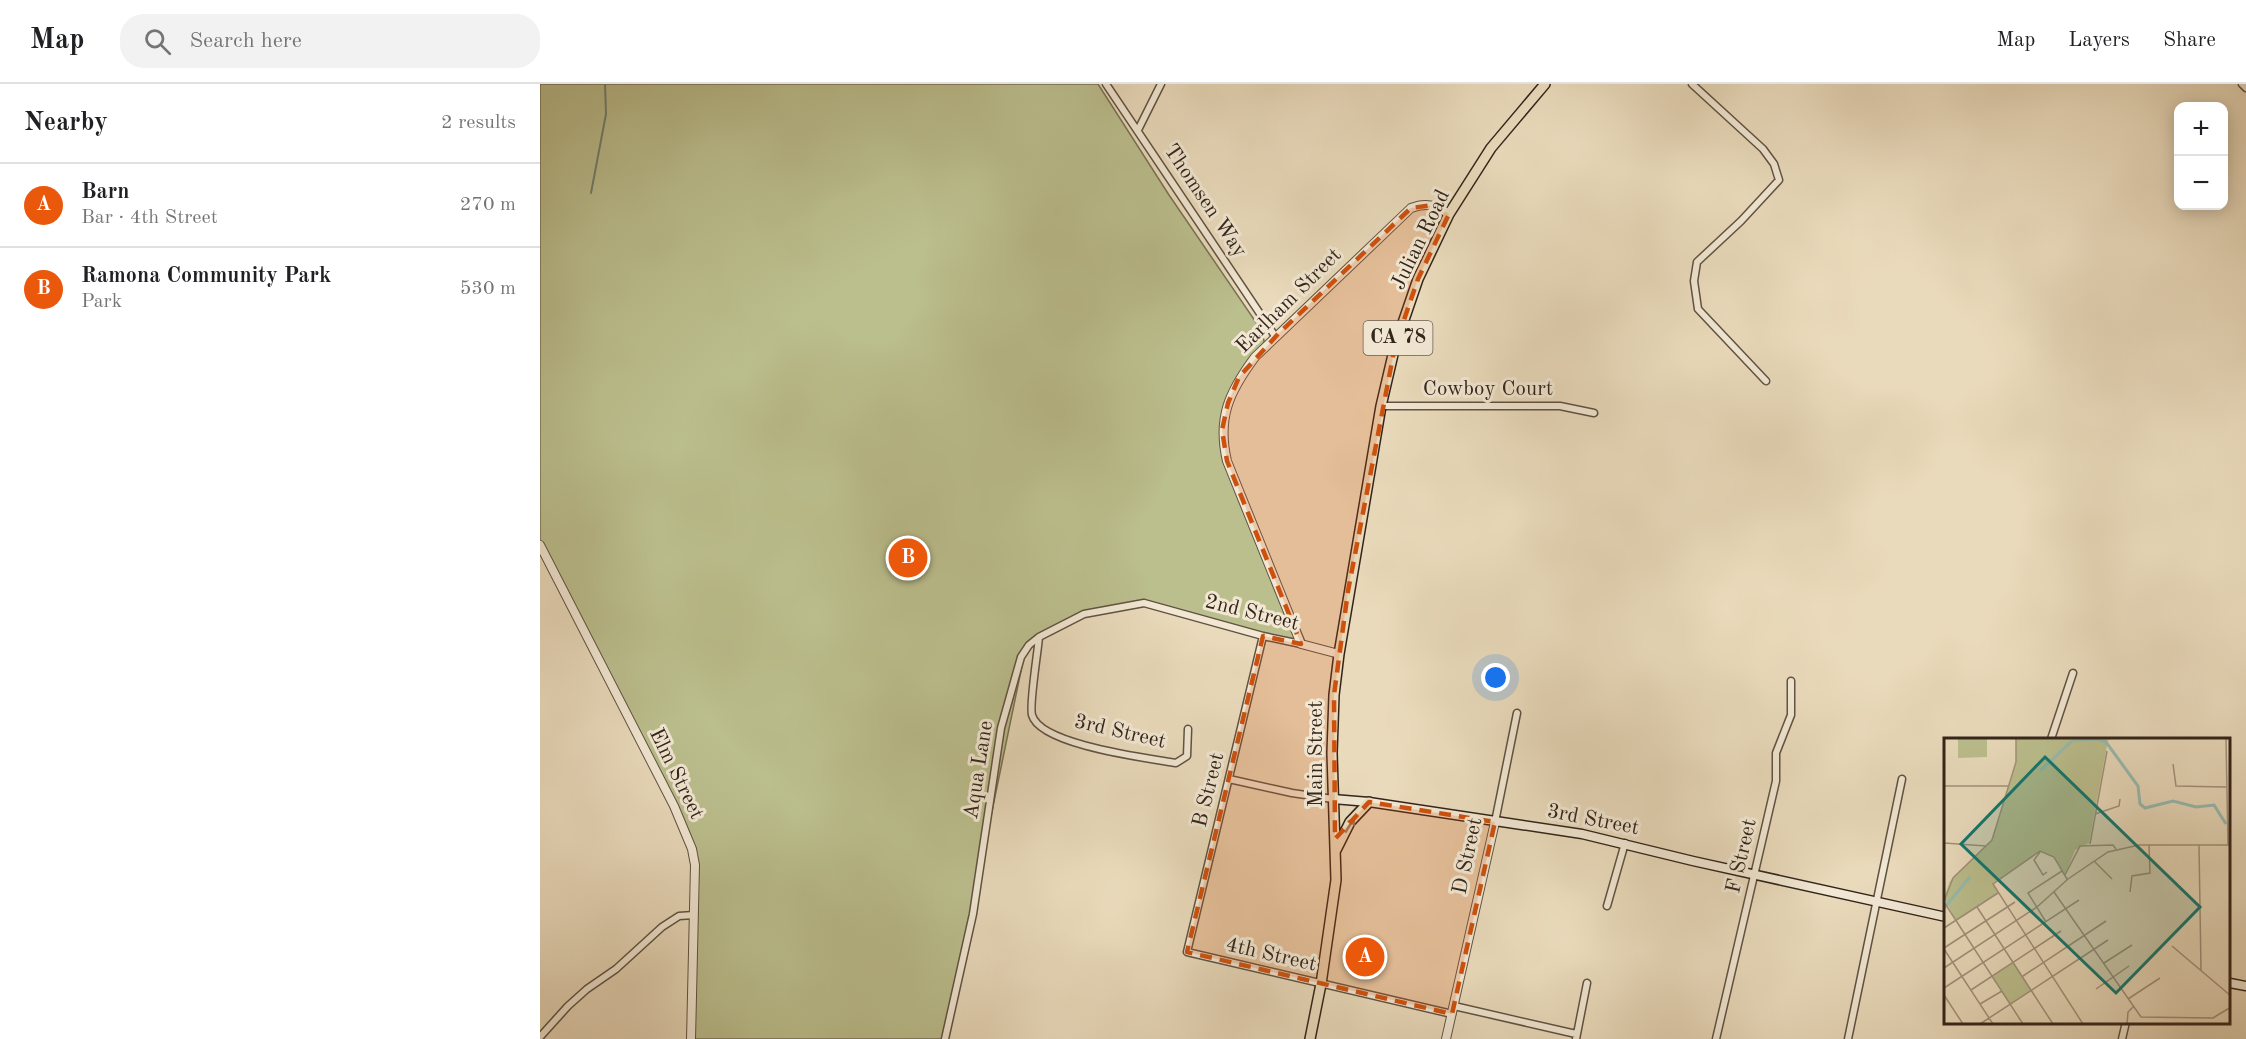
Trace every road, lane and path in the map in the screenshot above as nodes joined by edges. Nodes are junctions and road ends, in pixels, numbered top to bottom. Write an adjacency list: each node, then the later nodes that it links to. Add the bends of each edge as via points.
1 (1106, 84): 7 (street, Thomsen Way)
2 (1161, 84): 7 (street)
3 (1545, 84): 8 (main road, Julian Road / CA 78, via 1491,148)
4 (1692, 84): 10 (street, via 1763,149 1779,180 1697,262 1694,281 1698,309)
5 (2242, 84): 6 (street)
6 (2246, 88)
7 (1138, 130): 9 (street, Thomsen Way)
8 (1449, 214): 9 (street, Earlham Street, via 1434,205 1410,208); 11 (main road, Julian Road / CA 78, via 1418,279 1395,346)
9 (1275, 336): 18 (street, Earlham Street, via 1239,377 1222,430 1227,461)
10 (1766, 381)
11 (1381, 406): 12 (street, Cowboy Court, via 1560,406); 13 (main road, Julian Road / CA 78)
12 (1594, 413)
13 (1370, 470): 19 (main road, Main Street / CA 78)
14 (540, 545): 35 (street, Elm Street, via 679,816 695,865)
15 (1157, 606): 16 (street, 2nd Street); 17 (street, Aqua Lane, via 1144,603 1084,614)
16 (1263, 636): 18 (street, 2nd Street); 26 (street, B Street)
17 (1039, 637): 23 (street, 3rd Street, via 1031,714 1046,732 1105,751 1176,763 1187,756); 47 (street, Aqua Lane, via 1021,657 1001,728 973,914)
18 (1301, 644): 19 (street, 2nd Street)
19 (1339, 654): 27 (main road, Main Street / CA 78)
20 (2073, 673): 24 (street)
21 (1791, 681): 32 (street, F Street, via 1791,715 1776,753 1776,781)
22 (1517, 713): 29 (street, D Street)
23 (1188, 729)
24 (2051, 738)
25 (1902, 779): 33 (street)
26 (1228, 780): 27 (street, 3rd Street); 37 (street, B Street)
27 (1333, 799): 28 (main road, 3rd Street); 31 (main road, Main Street / CA 78)
28 (1369, 802): 29 (main road, 3rd Street); 31 (main road, one-way to 28, via 1350,822)
29 (1495, 822): 30 (main road, 3rd Street); 42 (street, D Street)
30 (1625, 843): 32 (main road, 3rd Street); 34 (street)
31 (1335, 852): 40 (main road, Main Street / CA 78, via 1336,880)
32 (1754, 874): 33 (main road, 3rd Street); 50 (street, F Street)
33 (1877, 901): 36 (main road, 3rd Street); 51 (street)
34 (1607, 906)
35 (694, 915): 44 (street, via 679,916 662,927 568,1006); 46 (street, Elm Street)
36 (1944, 917)
37 (1187, 952): 40 (street, 4th Street)
38 (2231, 982): 41 (main road)
39 (1587, 983): 45 (street)
40 (1320, 984): 42 (street, 4th Street); 48 (main road, Main Street / CA 78)
41 (2246, 986)
42 (1453, 1010): 45 (street, 4th Street); 49 (street, D Street)
43 (2126, 1024): 52 (street)
44 (540, 1037)
45 (1576, 1037)
46 (691, 1039)
47 (945, 1039)
48 (1310, 1039)
49 (1446, 1039)
50 (1716, 1039)
51 (1848, 1039)
52 (2122, 1039)

